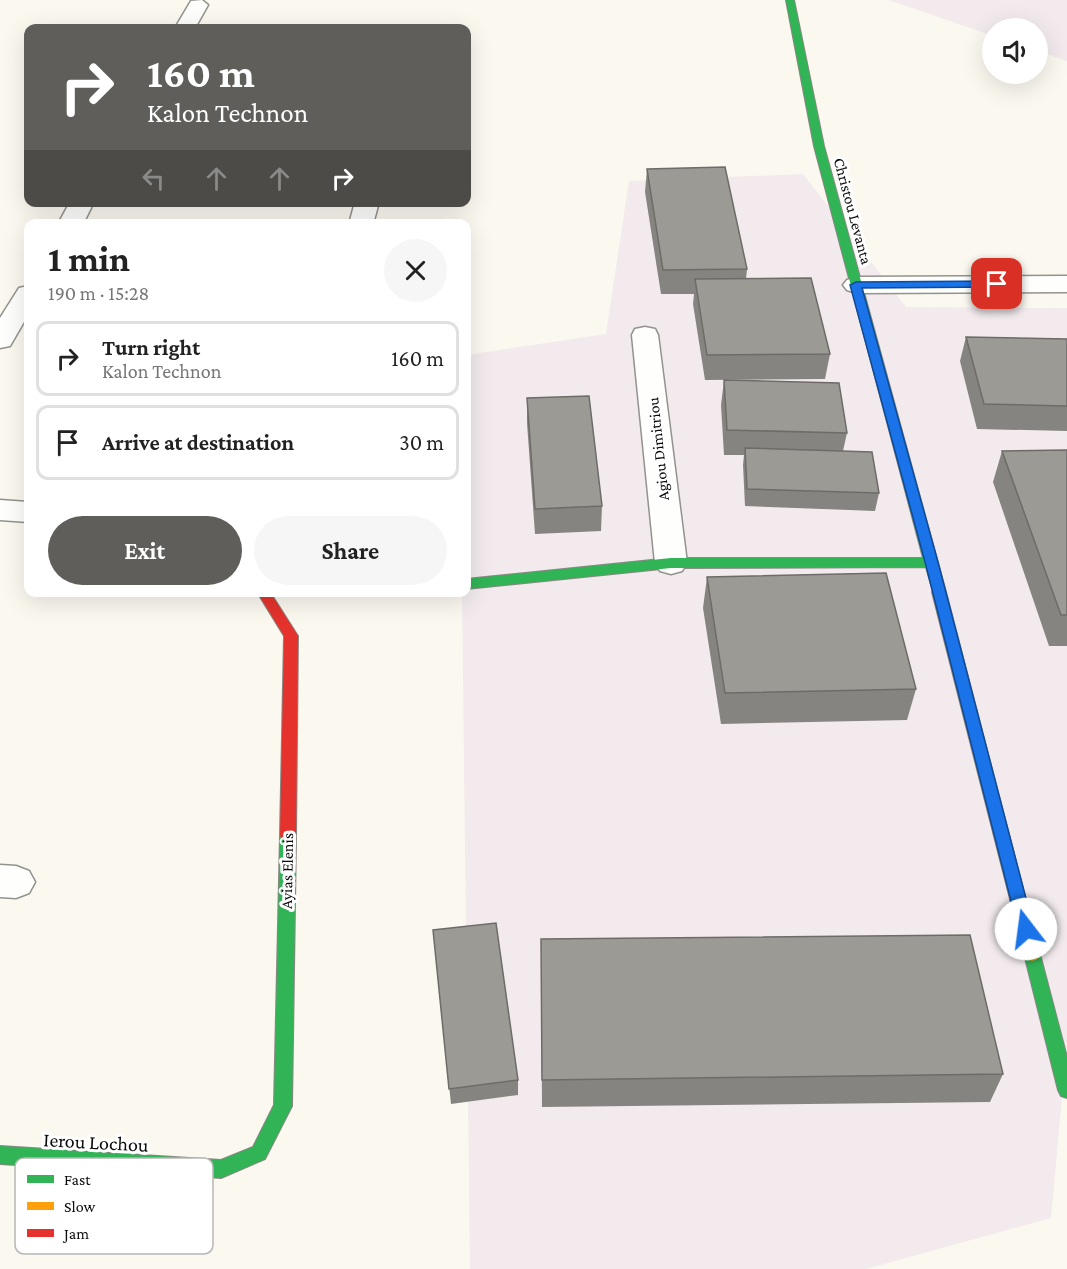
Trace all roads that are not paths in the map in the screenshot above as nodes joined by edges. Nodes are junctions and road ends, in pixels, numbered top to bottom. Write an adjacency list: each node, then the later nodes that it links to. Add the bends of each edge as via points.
1 (790, 0): 5 (street, Christou Levanta, via 819,146)
2 (198, 5): 3 (street)
3 (186, 24)
4 (1067, 284): 5 (street)
5 (856, 285): 11 (street, Christou Levanta)
6 (24, 306): 8 (street)
7 (645, 335): 12 (street, Agiou Dimitriou)
8 (0, 340)
9 (0, 510): 10 (street)
10 (24, 512)
11 (931, 562): 12 (street); 15 (street, Christou Levanta)
12 (671, 563): 13 (street)
13 (471, 583)
14 (266, 597): 16 (street, Ayias Elenis, via 291,636 283,1106)
15 (1067, 1090)
16 (259, 1153): 19 (street, Ierou Lochou, via 221,1169)
17 (0, 1155): 18 (street, Ierou Lochou)
18 (47, 1158)
19 (213, 1168)

